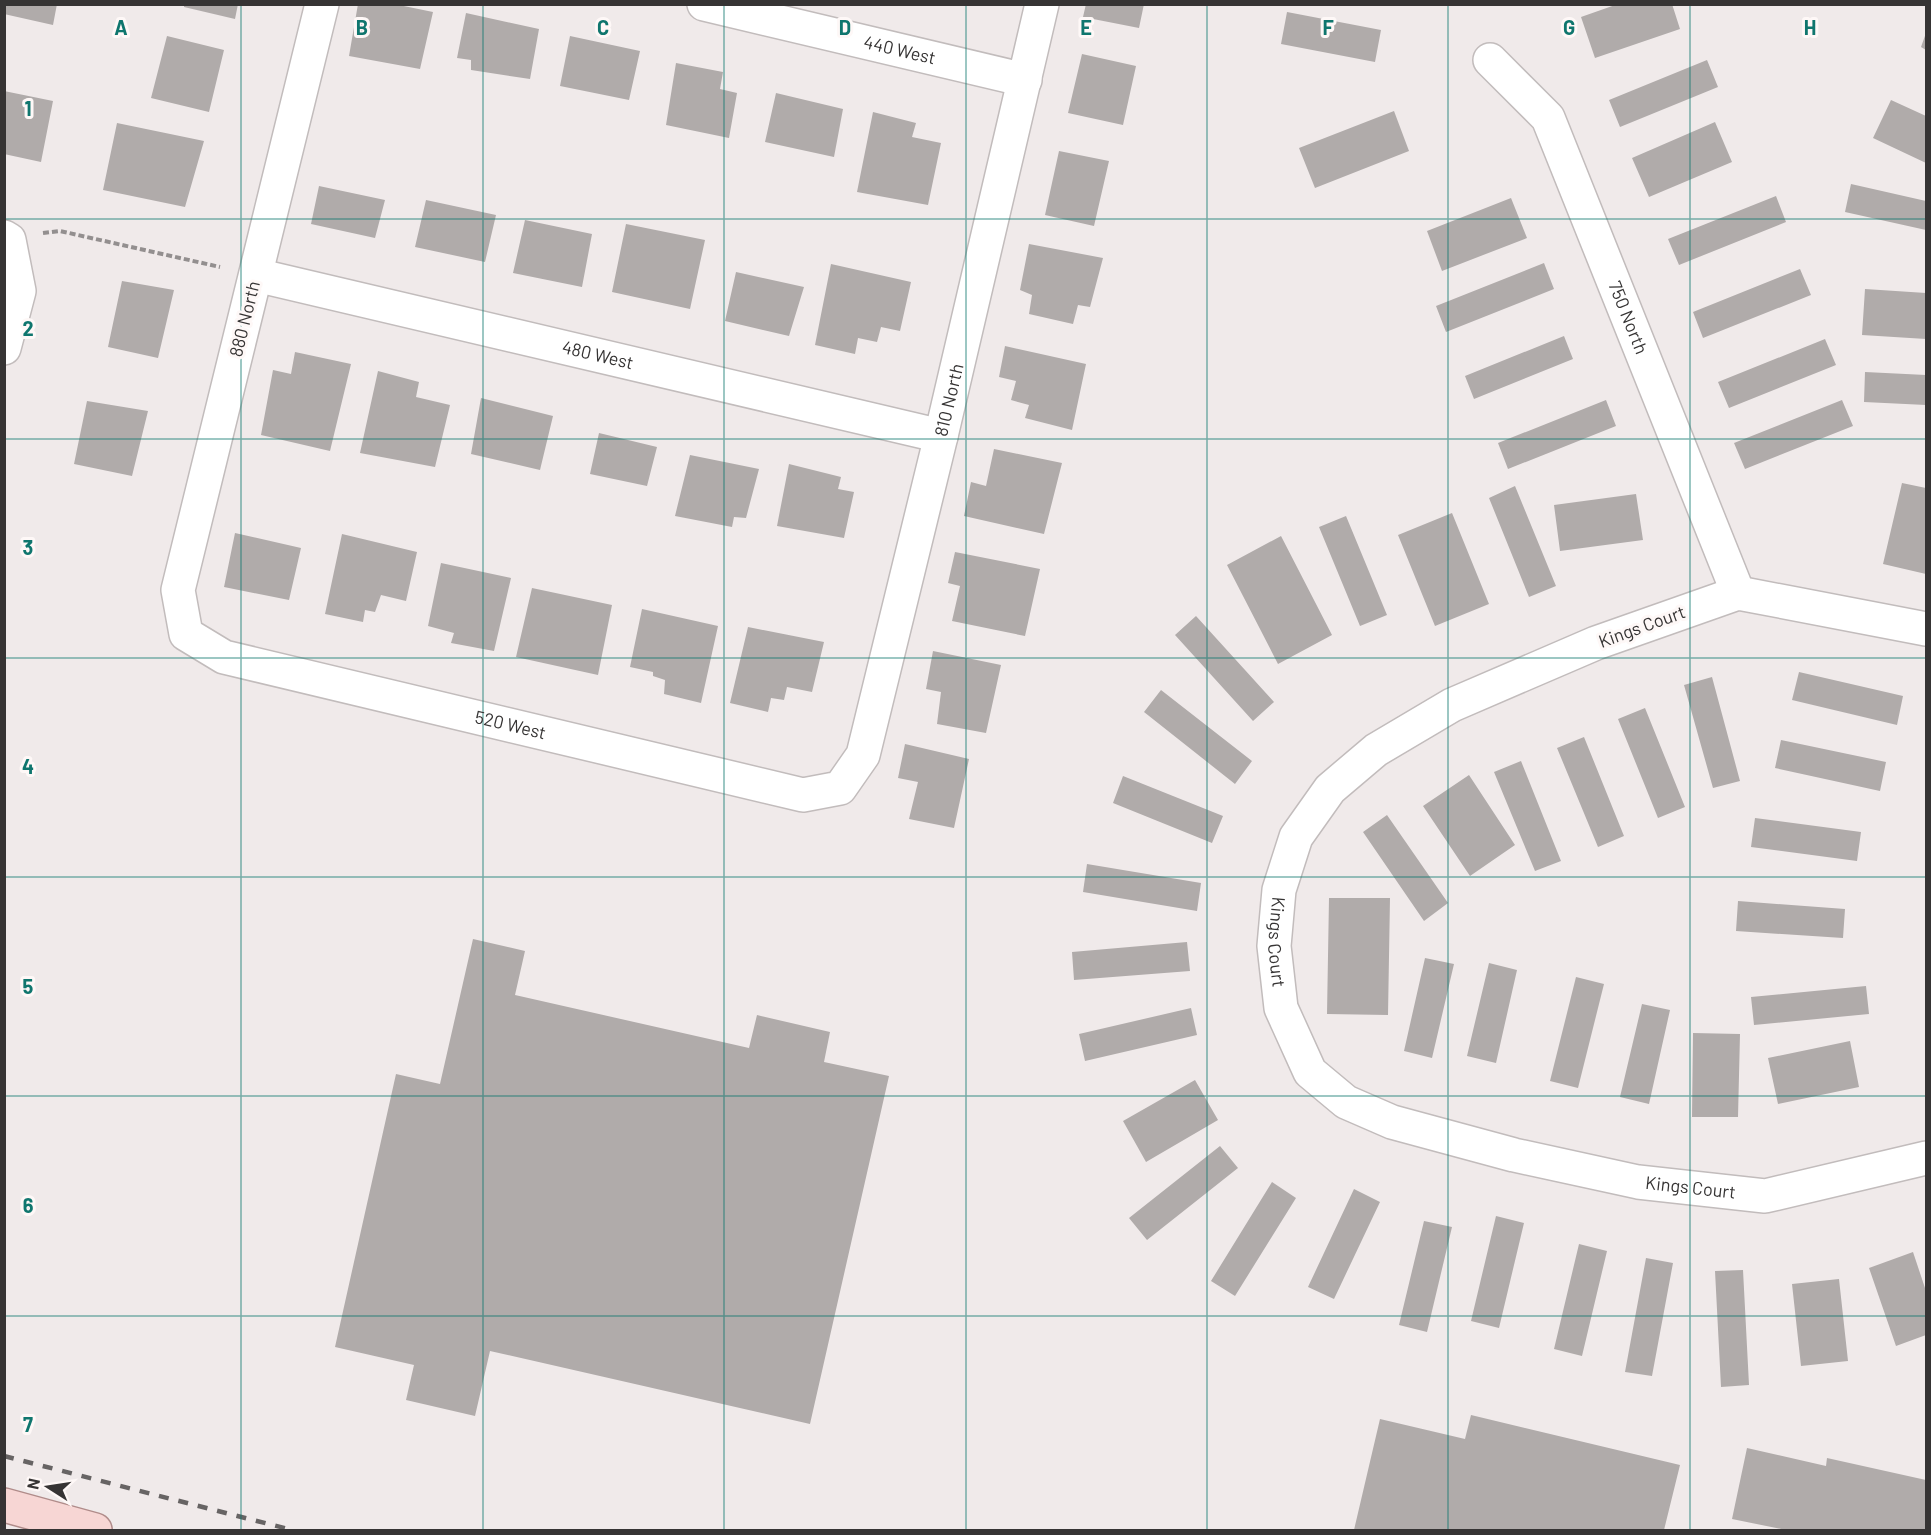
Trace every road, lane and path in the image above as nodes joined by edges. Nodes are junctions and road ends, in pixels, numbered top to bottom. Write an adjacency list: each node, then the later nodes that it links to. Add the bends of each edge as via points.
1 (322, 4): 7 (street, 880 North)
2 (704, 4): 5 (street, 440 West)
3 (1042, 4): 5 (street, 810 North)
4 (1490, 60): 10 (street, 750 North, via 1548,118)
5 (1024, 80): 9 (street, 810 North)
6 (17, 237): 7 (path, via 60,231); 8 (street, via 19,291)
7 (256, 275): 9 (street, 480 West); 12 (street, 880 North, via 178,590)
8 (4, 348)
9 (940, 436): 13 (street, 810 North, via 863,755)
10 (1738, 593): 11 (street); 14 (street, Kings Court, via 1596,643 1452,705 1376,750 1330,789 1296,837 1279,890 1274,946 1281,1008 1310,1072 1346,1102 1392,1122 1514,1155 1638,1182 1765,1196)
11 (1926, 629)
12 (186, 634): 13 (street, 520 West, via 224,657 803,795)
13 (840, 788)
14 (1926, 1158)
15 (4, 1505): 16 (main road)
16 (95, 1530)

